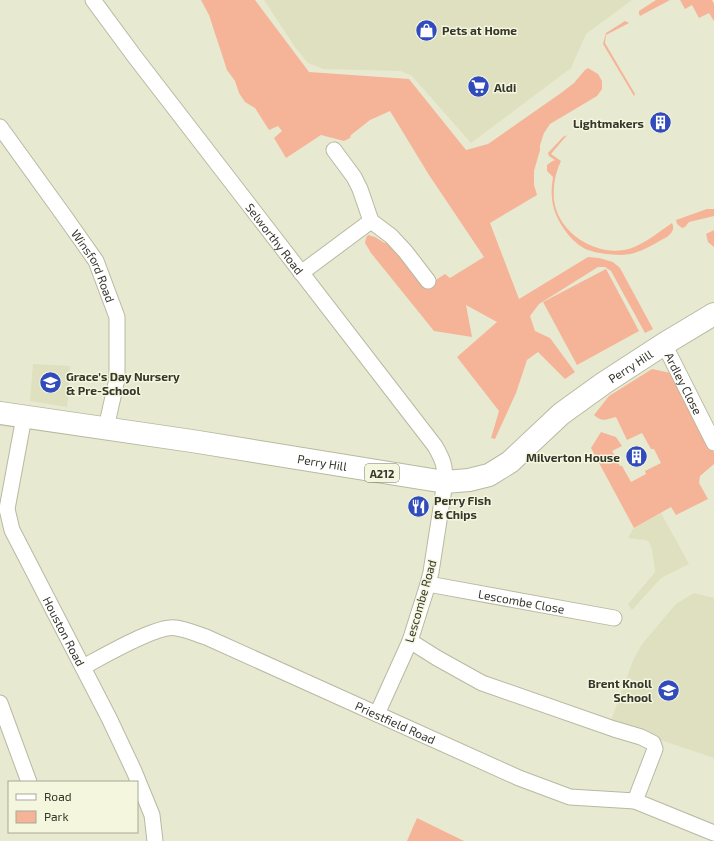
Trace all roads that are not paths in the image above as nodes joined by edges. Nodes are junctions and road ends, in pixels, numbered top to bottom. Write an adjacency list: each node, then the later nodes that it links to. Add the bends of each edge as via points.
1 (93, 0): 5 (street, Selworthy Road)
2 (0, 127): 11 (street, Winsford Road, via 96,261 116,317 117,379)
3 (334, 150): 4 (street, via 354,177)
4 (371, 221): 5 (street); 6 (street, via 396,241)
5 (301, 273): 13 (street, Selworthy Road, via 435,446 445,470)
6 (428, 281)
7 (714, 314): 8 (main road, Perry Hill / A212)
8 (664, 344): 12 (street, Ardley Close); 13 (main road, Perry Hill / A212, via 561,414 510,462 489,475)
9 (0, 413): 10 (main road, Perry Hill / A212)
10 (24, 416): 11 (main road, Perry Hill / A212); 17 (street, Houston Road, via 7,509 12,530)
11 (106, 428): 13 (main road, Perry Hill / A212)
12 (714, 443)
13 (445, 482): 14 (street, Lescombe Road)
14 (428, 584): 15 (street, Lescombe Close); 16 (street, Lescombe Road)
15 (614, 618)
16 (410, 641): 19 (street, Lescombe Road); 21 (street, via 482,684 641,737 652,743 655,749)
17 (83, 667): 19 (street, Priestfield Road, via 160,629 175,627 206,637); 23 (street, Houston Road, via 152,814)
18 (0, 703): 20 (street)
19 (377, 714): 21 (street, Priestfield Road, via 519,778 570,797)
20 (29, 781)
21 (635, 801): 22 (street, Priestfield Road)
22 (714, 833)
23 (155, 841)

